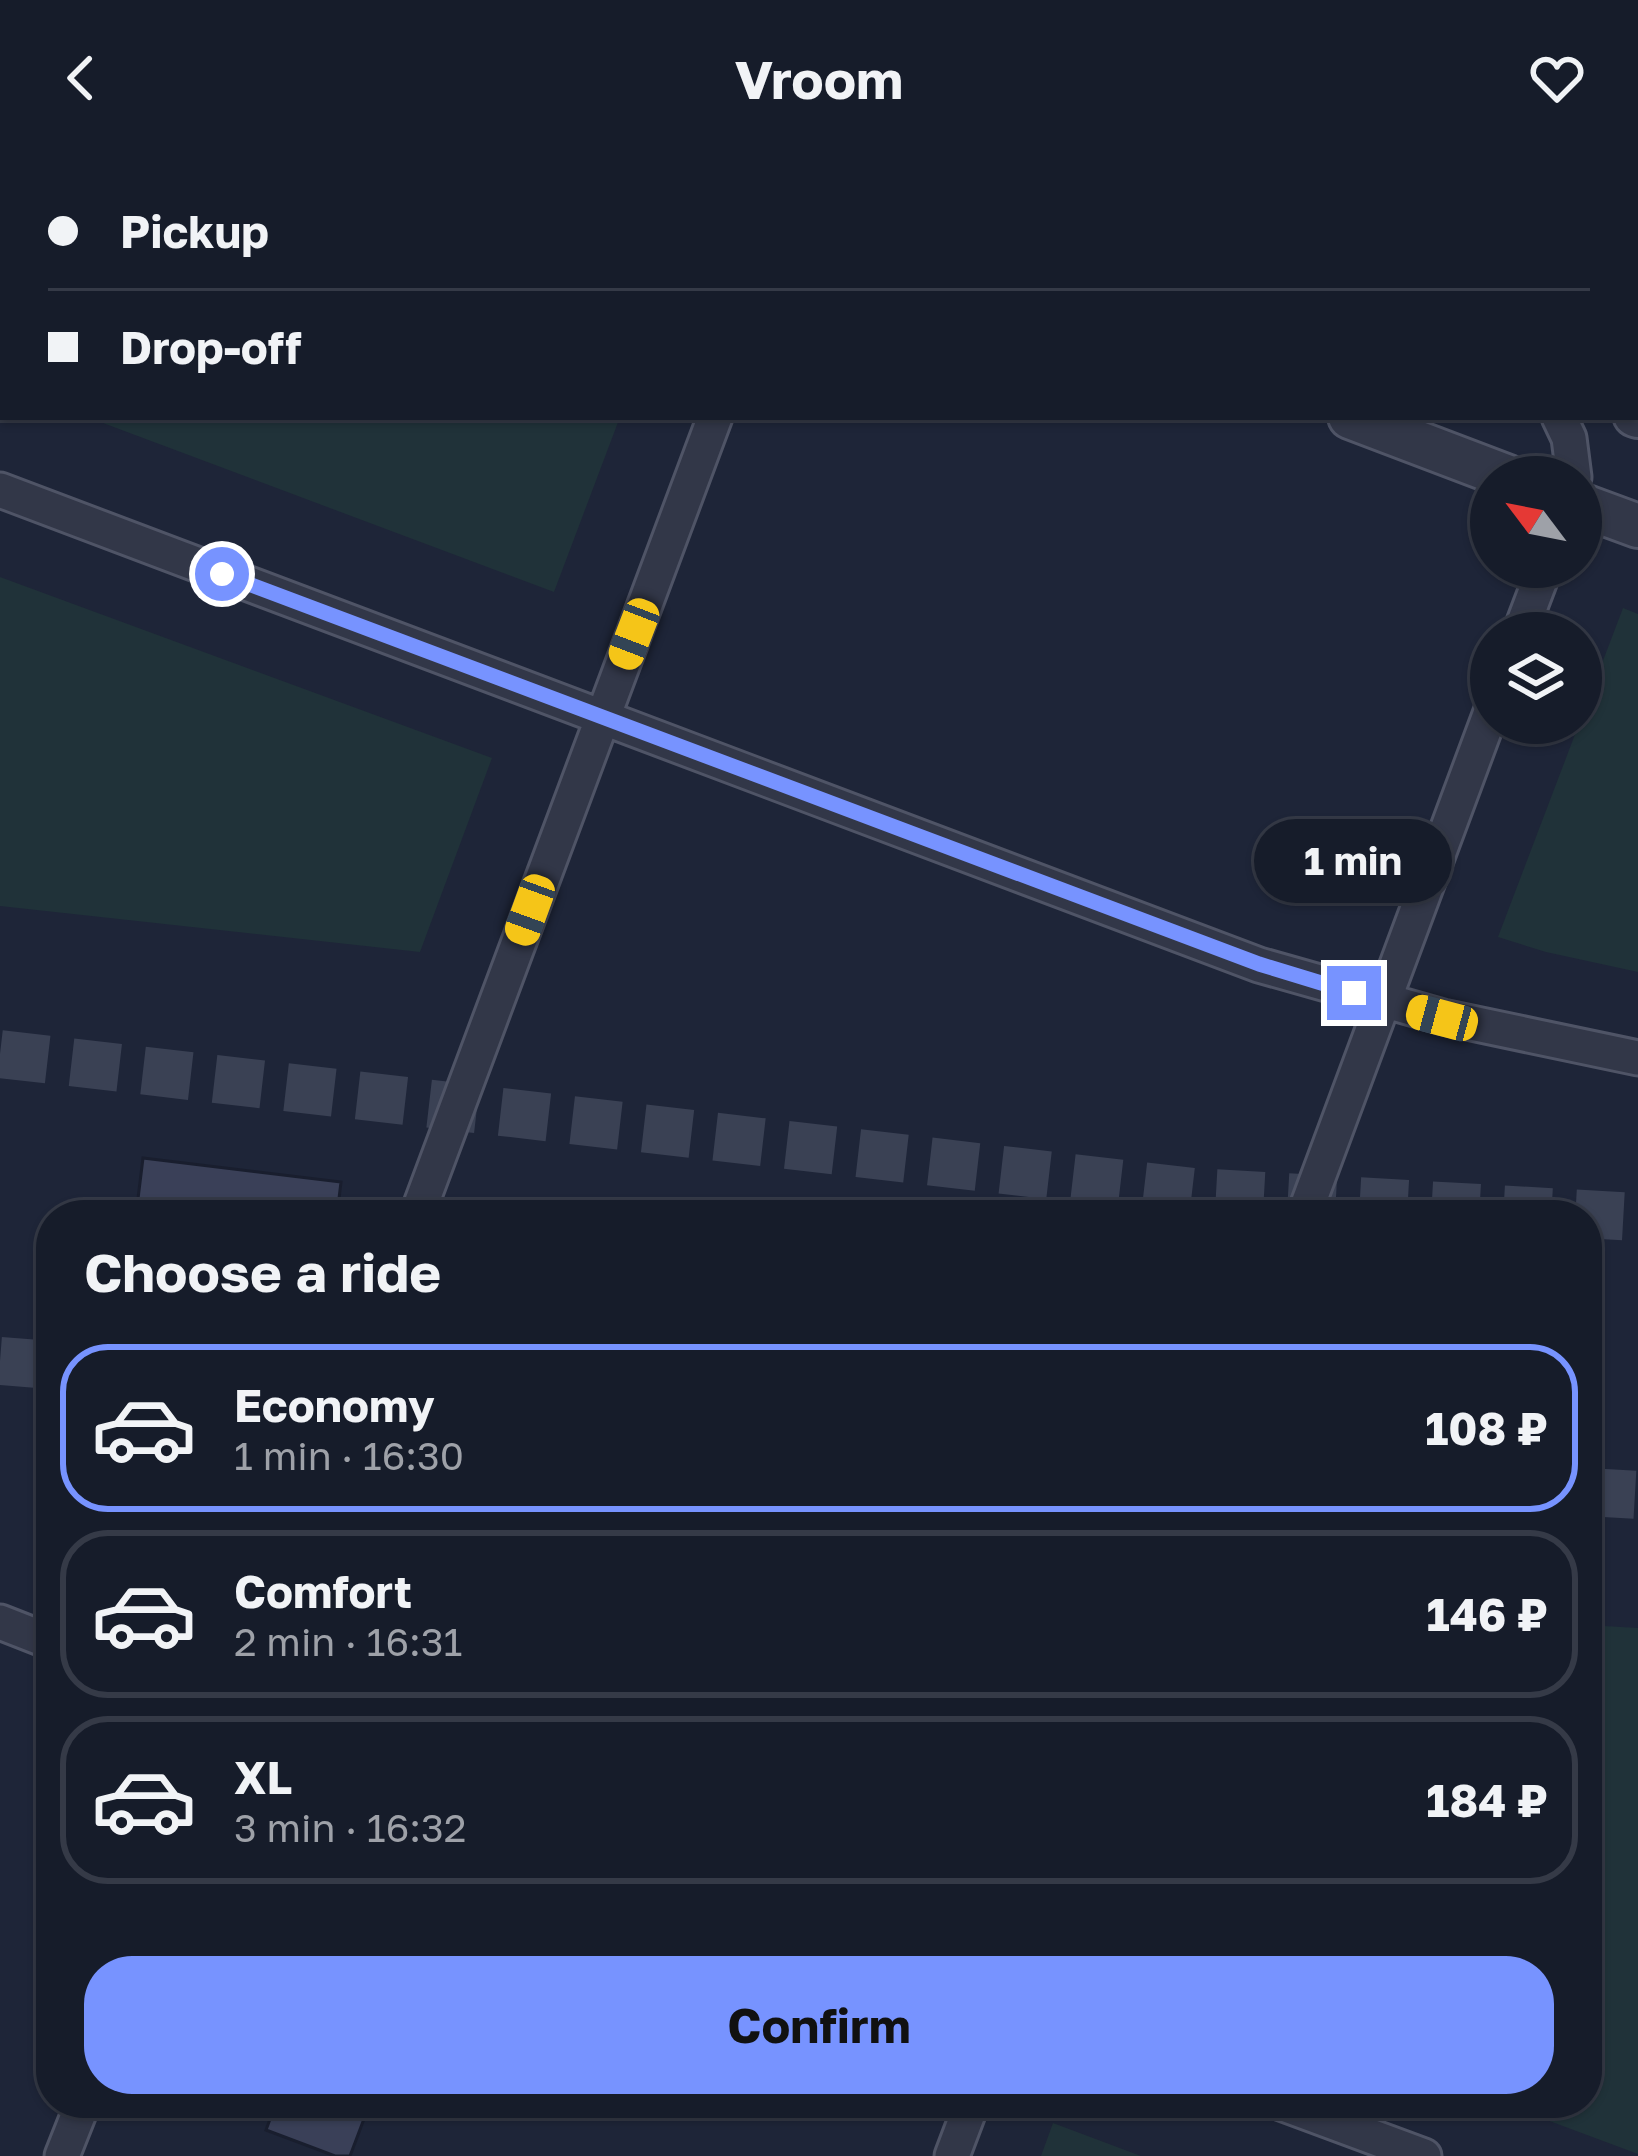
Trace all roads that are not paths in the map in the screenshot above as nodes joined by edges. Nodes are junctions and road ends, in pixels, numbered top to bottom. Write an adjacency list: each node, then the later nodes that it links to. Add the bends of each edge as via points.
1 (714, 420): 9 (street)
2 (1358, 420): 5 (street)
3 (1560, 420): 4 (street)
4 (1571, 456)
5 (1470, 463)
6 (0, 490): 9 (street)
7 (1602, 513): 8 (street)
8 (1638, 526)
9 (603, 717): 11 (street, via 1259,964); 13 (street)
10 (1479, 744): 11 (street)
11 (1383, 1001): 12 (street); 14 (street)
12 (1638, 1058)
13 (423, 1200)
14 (1310, 1200)
15 (0, 1622): 16 (street)
16 (36, 1636)
17 (76, 2118): 20 (street)
18 (966, 2118): 21 (street)
19 (1321, 2118): 22 (street)
20 (62, 2156)
21 (952, 2156)
22 (1424, 2156)

